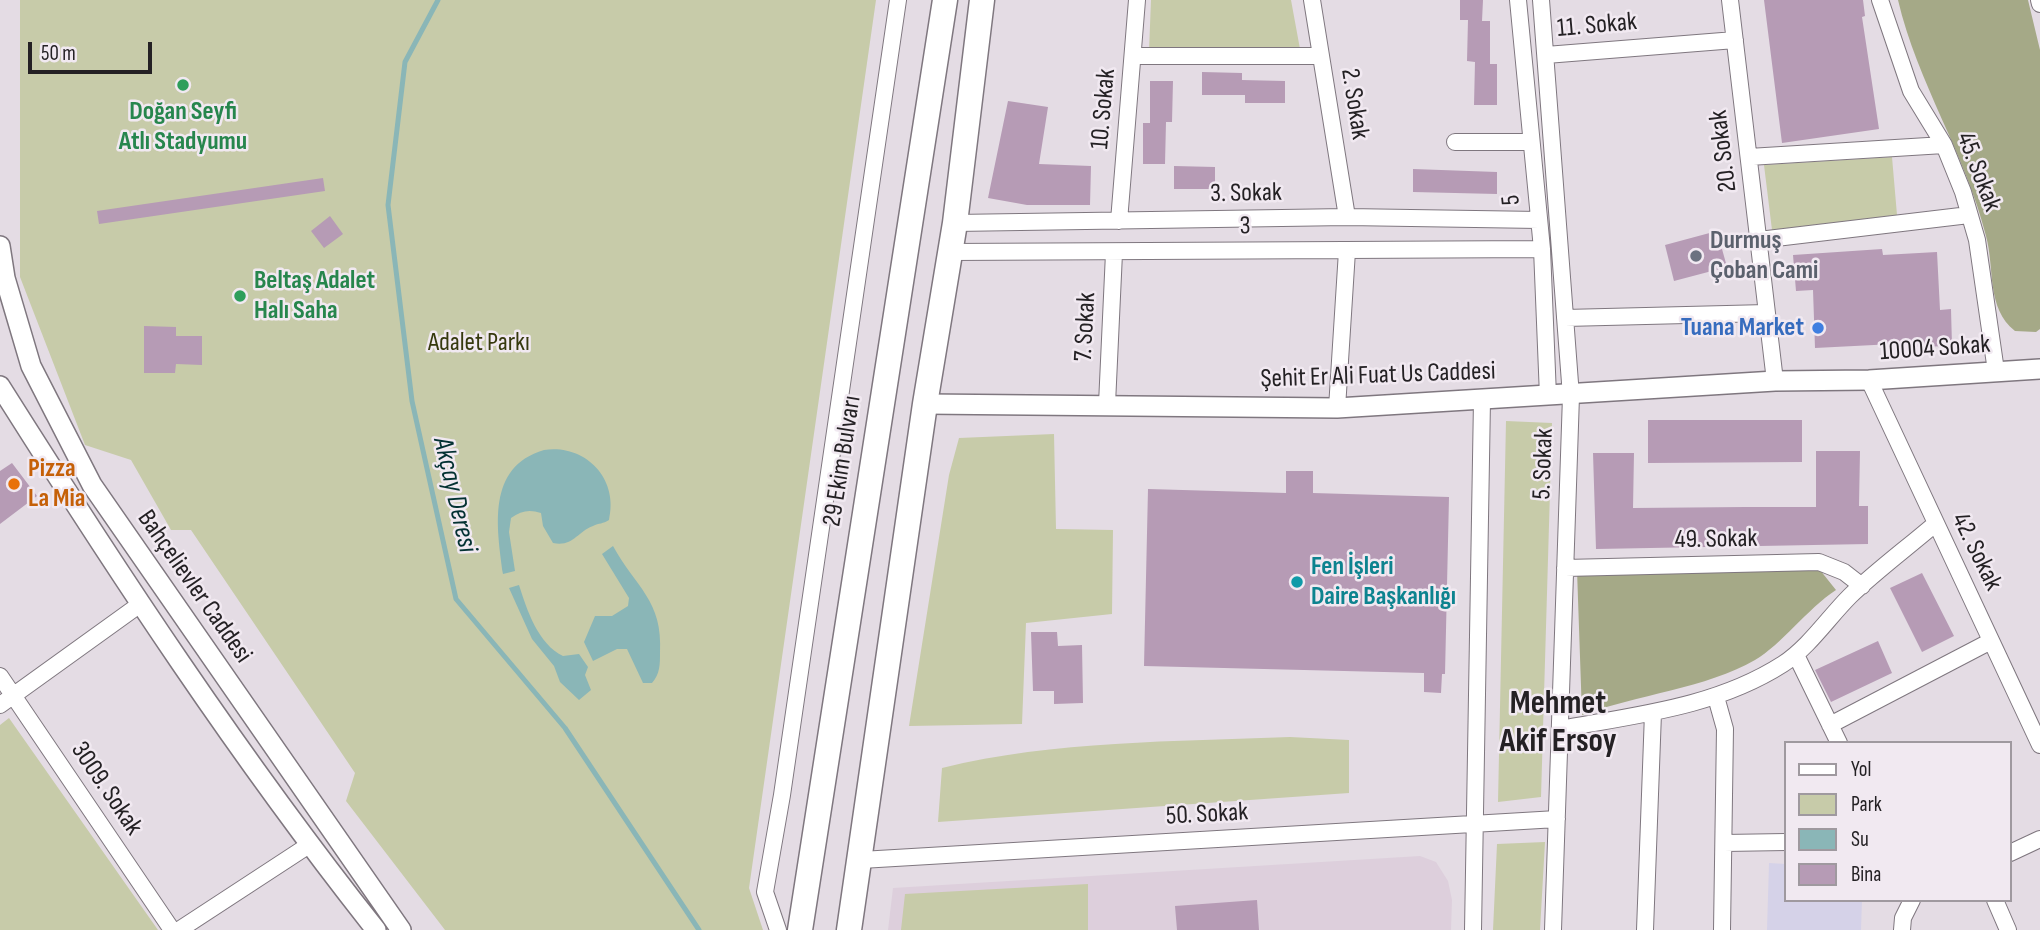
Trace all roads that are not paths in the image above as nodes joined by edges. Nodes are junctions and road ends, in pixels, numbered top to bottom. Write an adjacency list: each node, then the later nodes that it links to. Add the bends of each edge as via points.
1 (898, 0): 72 (street, via 765,892)
2 (945, 0): 73 (main road, 29 Ekim Bulvarı)
3 (982, 0): 22 (main road)
4 (1137, 0): 12 (street, 10. Sokak)
5 (1312, 0): 13 (street, 2. Sokak)
6 (1518, 0): 15 (street, 5)
7 (1541, 0): 11 (street, 5. Sokak)
8 (1730, 0): 10 (street, 20. Sokak)
9 (1880, 0): 16 (street, 45. Sokak, via 1911,91)
10 (1735, 40): 11 (street, 11. Sokak); 17 (street, 20. Sokak)
11 (1546, 55): 30 (street, 5. Sokak)
12 (1133, 56): 13 (street); 21 (street, 10. Sokak)
13 (1321, 56): 19 (street, 2. Sokak)
14 (1455, 142): 15 (street)
15 (1531, 142): 20 (street, 5)
16 (1944, 145): 17 (street); 18 (street, 45. Sokak)
17 (1749, 158): 23 (street, 20. Sokak)
18 (1969, 215): 23 (street); 32 (street, 45. Sokak, via 1987,298)
19 (1347, 217): 20 (street, 3. Sokak); 21 (street, 3. Sokak)
20 (1539, 220): 25 (street, 5)
21 (1119, 221): 22 (street, 3. Sokak)
22 (955, 223): 27 (main road)
23 (1759, 240): 29 (street, 20. Sokak)
24 (0, 246): 71 (street, Bahçelievler Caddesi, via 31,366 92,485)
25 (1542, 249): 26 (street, 3); 37 (street, 5)
26 (1347, 251): 28 (street, 3); 42 (street)
27 (950, 252): 28 (street, 3); 40 (main road)
28 (1115, 253): 41 (street, 7. Sokak)
29 (1767, 313): 30 (street); 35 (street, 20. Sokak)
30 (1565, 318): 38 (street, 5. Sokak)
31 (2040, 369): 32 (street, 10004 Sokak)
32 (1996, 371): 34 (street, 10004 Sokak)
33 (1833, 380): 34 (street, 10004 Sokak); 35 (street, Şehit Er Ali Fuat Us Caddesi)
34 (1868, 380): 43 (street, 42. Sokak)
35 (1775, 381): 38 (street, Şehit Er Ali Fuat Us Caddesi)
36 (0, 386): 46 (street, Bahçelievler Caddesi)
37 (1548, 396): 38 (street, Şehit Er Ali Fuat Us Caddesi); 39 (street, Şehit Er Ali Fuat Us Caddesi)
38 (1571, 396): 44 (street, 5. Sokak)
39 (1482, 400): 42 (street, Şehit Er Ali Fuat Us Caddesi); 59 (street)
40 (925, 404): 41 (street, Şehit Er Ali Fuat Us Caddesi); 65 (main road)
41 (1107, 404): 42 (street, Şehit Er Ali Fuat Us Caddesi)
42 (1338, 408)
43 (1935, 524): 45 (street); 47 (street, 42. Sokak)
44 (1565, 568): 45 (street, 49. Sokak, via 1819,562); 55 (street, 5. Sokak)
45 (1862, 586): 48 (street)
46 (139, 605): 51 (street); 63 (street, Bahçelievler Caddesi)
47 (1991, 641): 52 (street, 42. Sokak); 54 (street)
48 (1796, 655): 50 (street, via 1756,680); 54 (street)
49 (0, 676): 51 (street, 3009. Sokak)
50 (1716, 697): 53 (street); 62 (street, via 1724,729)
51 (7, 700): 68 (street, 3009. Sokak)
52 (2033, 710): 57 (street, 42. Sokak)
53 (1653, 713): 55 (street); 77 (street)
54 (1830, 725): 56 (street)
55 (1560, 729): 58 (street, 5. Sokak)
56 (1838, 741)
57 (2040, 745)
58 (1557, 819): 59 (street, 50. Sokak); 76 (street, 5. Sokak)
59 (1476, 824): 65 (street, 50. Sokak); 75 (street)
60 (2040, 839): 64 (street)
61 (1784, 842): 62 (street)
62 (1724, 844): 78 (street)
63 (309, 845): 69 (street); 70 (street, Bahçelievler Caddesi)
64 (2012, 852)
65 (861, 860): 74 (main road)
66 (1911, 902): 79 (street)
67 (1996, 902): 80 (street)
68 (172, 930)
69 (179, 930)
70 (376, 930)
71 (401, 930)
72 (778, 930)
73 (800, 930)
74 (849, 930)
75 (1473, 930)
76 (1553, 930)
77 (1645, 930)
78 (1722, 930)
79 (1902, 930)
80 (2008, 930)

